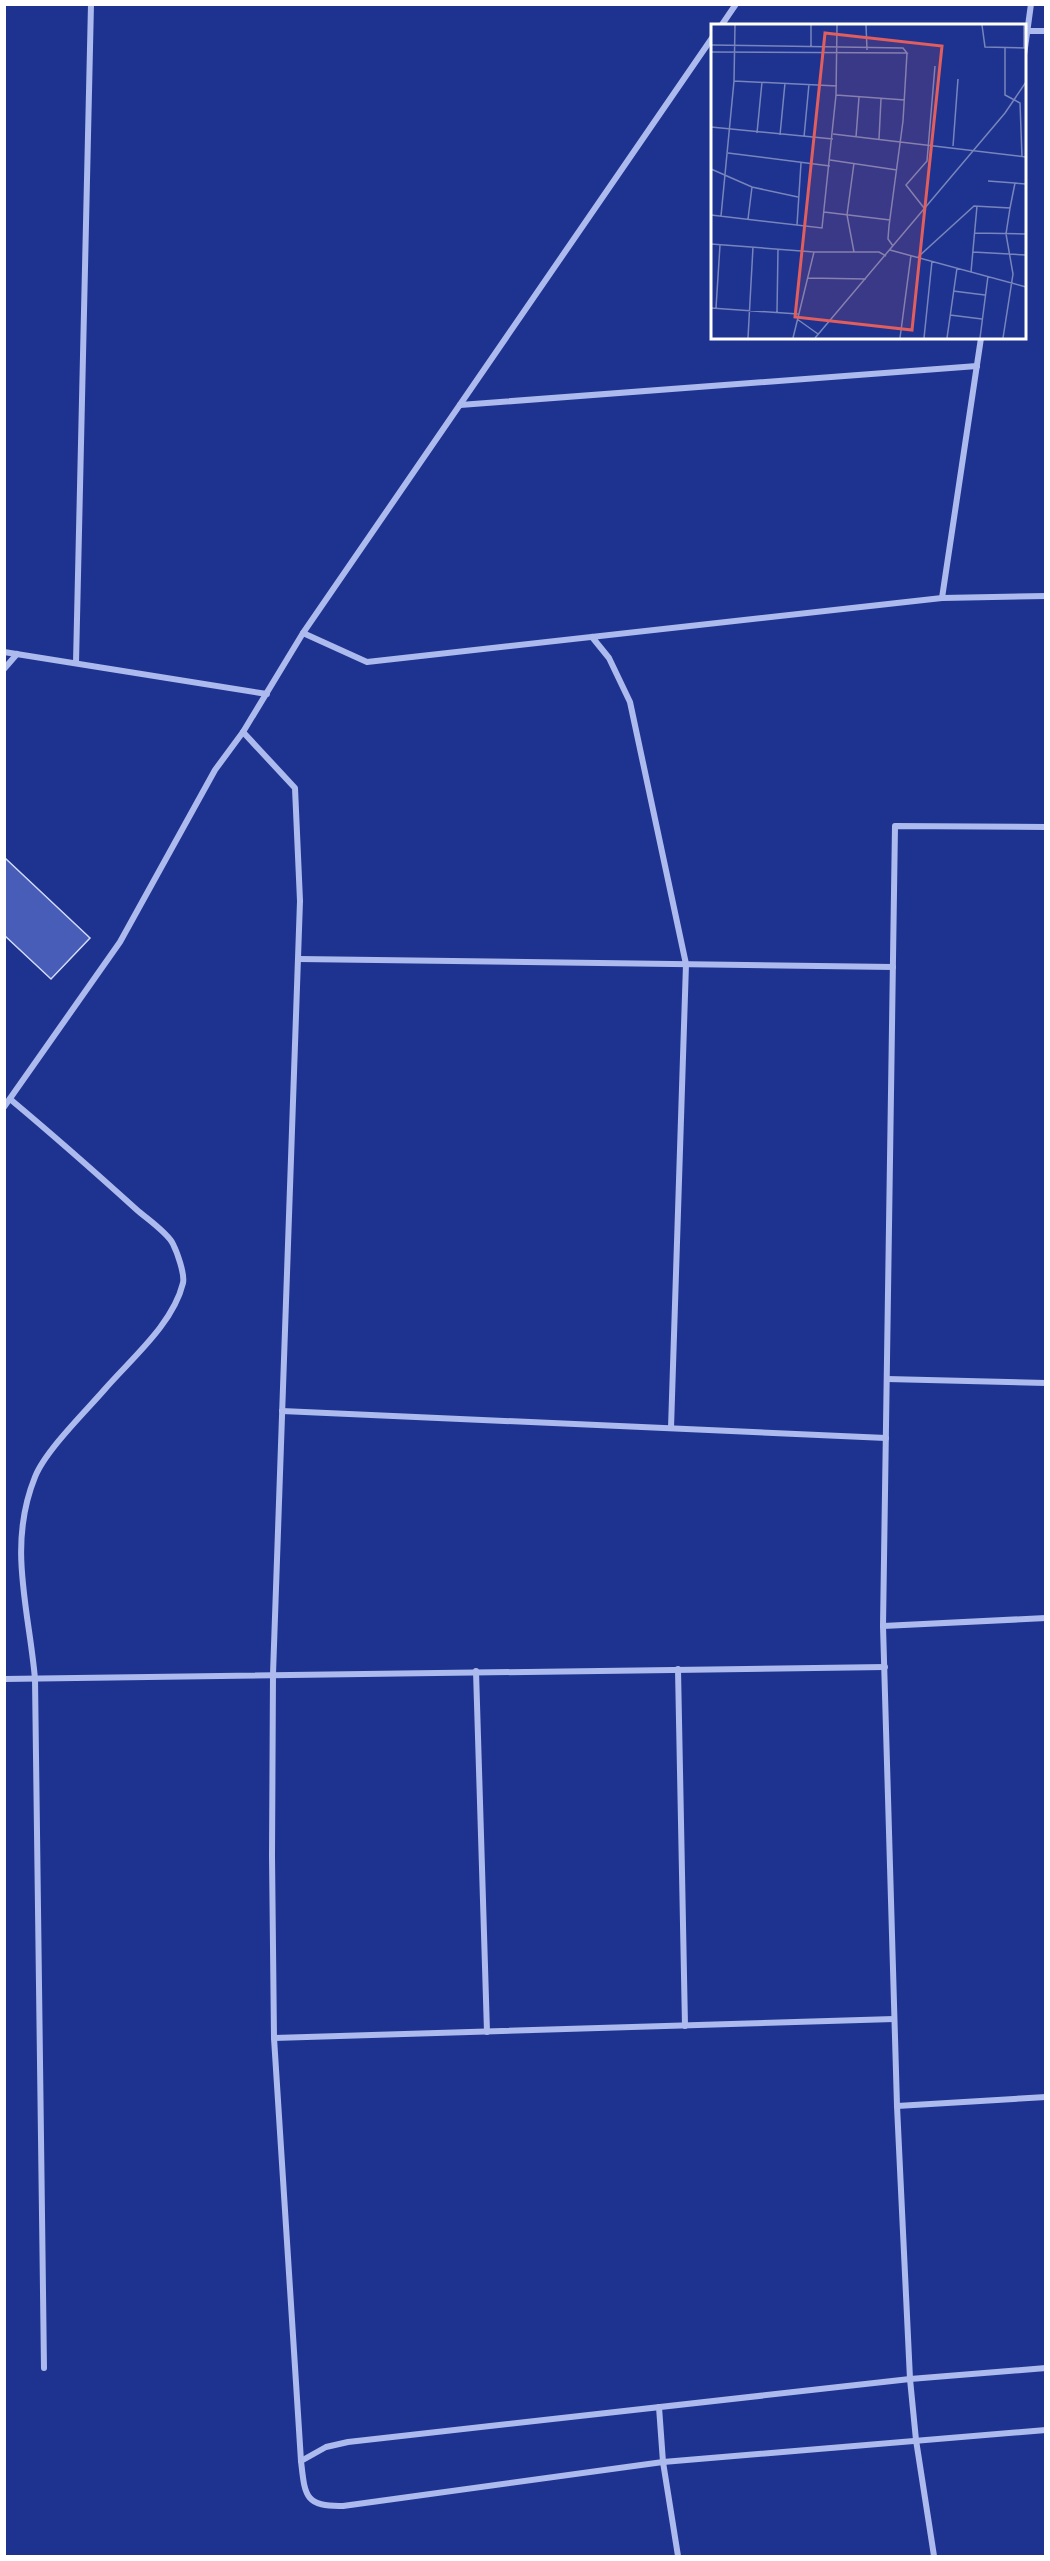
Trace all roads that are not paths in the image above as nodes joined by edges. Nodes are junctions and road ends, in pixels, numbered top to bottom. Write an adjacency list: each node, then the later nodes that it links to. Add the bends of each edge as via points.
1 (91, 4): 18 (street)
2 (736, 4): 4 (street)
3 (1031, 4): 5 (street)
4 (722, 24)
5 (1028, 31): 6 (street); 8 (street)
6 (1046, 31)
7 (711, 39): 11 (street)
8 (1026, 43)
9 (981, 339): 10 (street)
10 (977, 366): 11 (street); 13 (street)
11 (460, 405): 14 (street)
12 (1046, 596): 13 (street)
13 (942, 598): 15 (street)
14 (303, 633): 15 (street, via 367,662); 20 (street)
15 (592, 637): 24 (street, via 609,658 630,702)
16 (4, 652): 17 (street)
17 (17, 654): 18 (street); 19 (street)
18 (76, 663): 20 (street)
19 (4, 669)
20 (267, 694): 21 (street)
21 (243, 732): 23 (street, via 295,788); 26 (street, via 215,770 120,942)
22 (1046, 827): 25 (street, via 895,826)
23 (299, 959): 24 (street); 30 (street)
24 (686, 964): 25 (street); 31 (street)
25 (893, 967): 28 (street)
26 (10, 1099): 27 (street); 40 (street, via 173,1242 183,1281 175,1304 158,1329 62,1438 35,1475 23,1515 20,1553)
27 (4, 1107)
28 (887, 1379): 29 (street); 32 (street)
29 (1046, 1383)
30 (282, 1411): 31 (street); 38 (street)
31 (671, 1428): 32 (street)
32 (886, 1438): 34 (street)
33 (1046, 1618): 34 (street)
34 (883, 1626): 35 (street)
35 (885, 1667): 36 (street); 41 (street)
36 (678, 1669): 37 (street); 42 (street)
37 (476, 1671): 38 (street); 43 (street)
38 (273, 1674): 40 (street); 44 (street)
39 (4, 1679): 40 (street)
40 (35, 1679): 47 (street)
41 (894, 2019): 42 (street); 46 (street)
42 (685, 2026): 43 (street)
43 (487, 2032): 44 (street)
44 (274, 2038): 53 (street)
45 (1046, 2097): 46 (street)
46 (897, 2106): 49 (street)
47 (44, 2368)
48 (1046, 2368): 49 (street)
49 (910, 2379): 50 (street); 52 (street)
50 (659, 2407): 53 (street, via 348,2442 326,2447); 54 (street)
51 (1046, 2430): 52 (street)
52 (916, 2439): 54 (street); 56 (street)
53 (301, 2461): 54 (street, via 308,2498 314,2504 334,2506)
54 (663, 2462): 55 (street)
55 (678, 2556)
56 (934, 2556)

